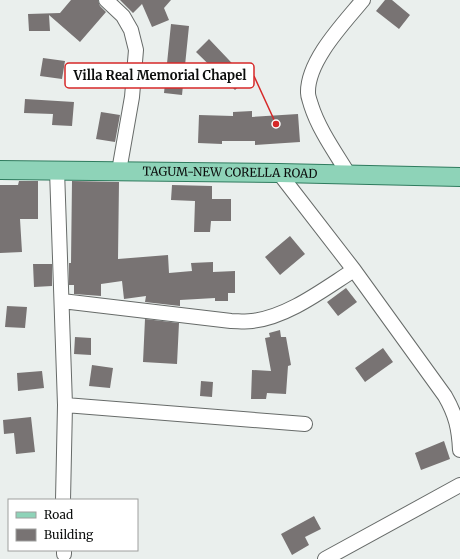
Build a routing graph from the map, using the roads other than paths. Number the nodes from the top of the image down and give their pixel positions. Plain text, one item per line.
1 (106, 0) edge
2 (363, 0) edge
3 (0, 170) edge
4 (58, 170) junction
5 (119, 172) junction
6 (279, 173) junction
7 (349, 175) junction
8 (460, 177) edge
9 (354, 270) junction
10 (62, 301) junction
11 (65, 405) junction
12 (305, 424) dead end
13 (460, 450) edge
14 (460, 485) edge
15 (63, 499) edge
16 (325, 559) edge

1 - 5 street
2 - 7 street
3 - 4 main road, TAGUM-NEW CORELLA ROAD
4 - 5 main road, TAGUM-NEW CORELLA ROAD
4 - 10 street
5 - 6 main road, TAGUM-NEW CORELLA ROAD
6 - 7 main road, TAGUM-NEW CORELLA ROAD
6 - 9 street
7 - 8 main road, TAGUM-NEW CORELLA ROAD
9 - 10 street
9 - 13 street
10 - 11 street
11 - 12 street
11 - 15 street
14 - 16 street

